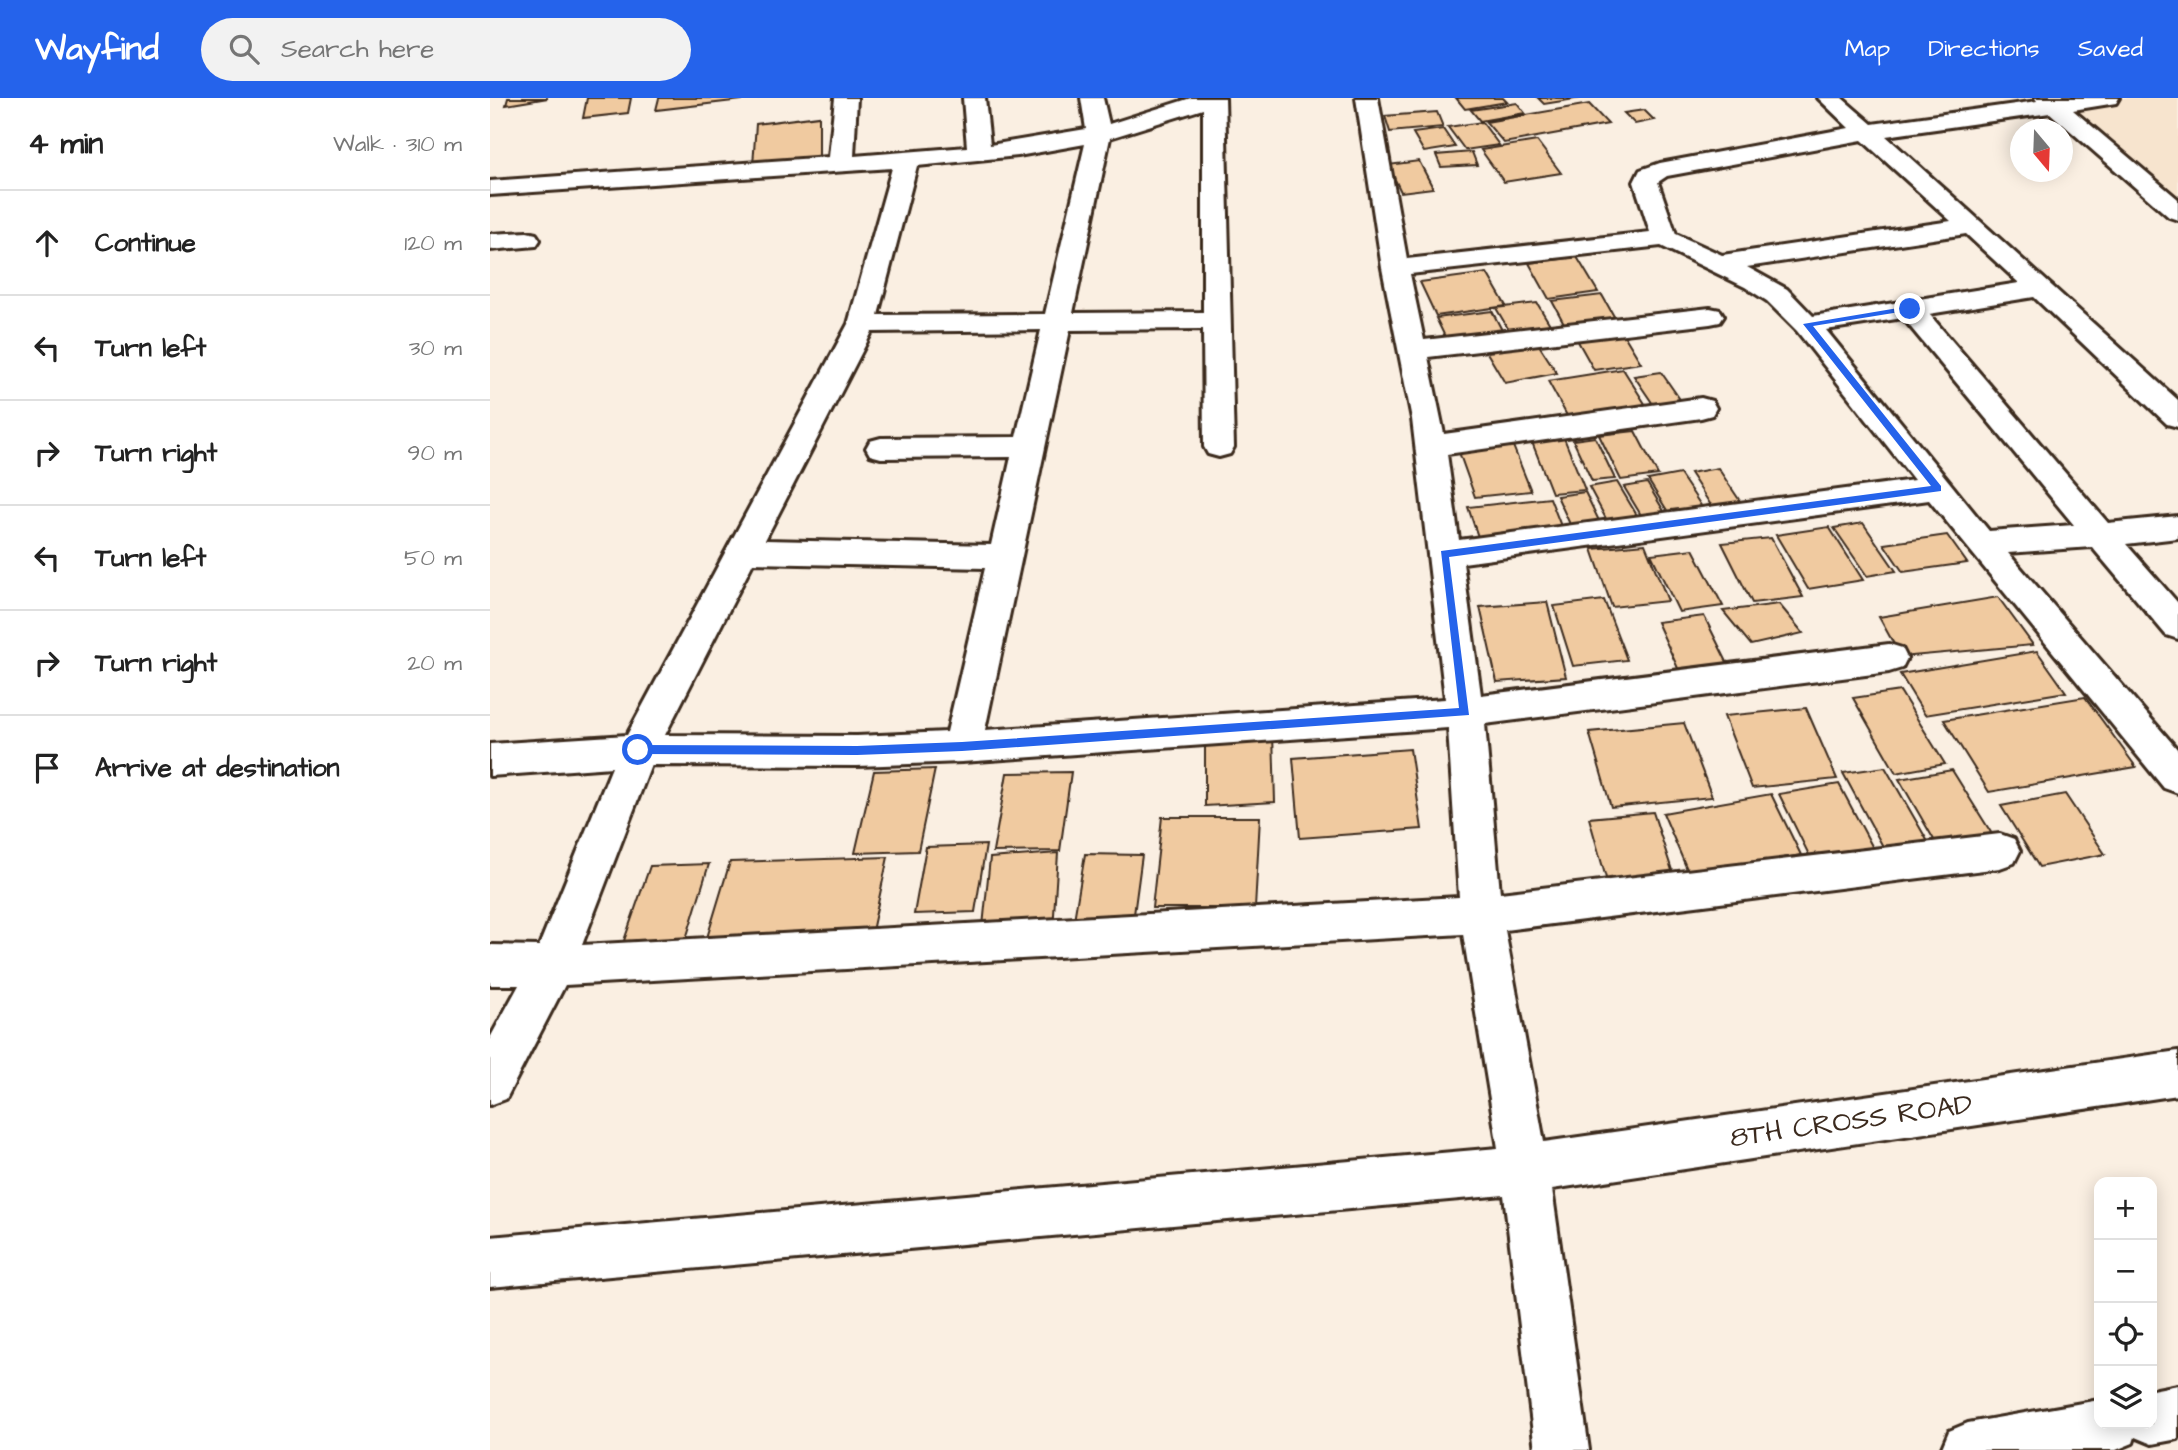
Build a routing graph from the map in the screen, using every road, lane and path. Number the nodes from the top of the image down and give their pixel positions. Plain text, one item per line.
1 (846, 98) edge
2 (974, 98) edge
3 (1092, 98) edge
4 (1213, 98) edge
5 (1367, 98) edge
6 (1829, 98) edge
7 (2108, 98) edge
8 (2049, 101) edge
9 (1867, 132) junction
10 (1099, 136) junction
11 (979, 152) junction
12 (906, 160) junction
13 (841, 164) junction
14 (490, 188) edge
15 (2175, 206) edge
16 (1970, 226) junction
17 (1665, 237) junction
18 (527, 240) dead end
19 (490, 242) edge
20 (1722, 263) junction
21 (1395, 268) junction
22 (2038, 288) junction
23 (1910, 309) junction
24 (1710, 316) dead end
25 (1216, 320) junction
26 (1058, 322) junction
27 (862, 324) junction
28 (1807, 324) junction
29 (1412, 350) junction
30 (1701, 408) dead end
31 (2178, 417) edge
32 (1430, 446) junction
33 (1029, 447) junction
34 (1219, 447) dead end
35 (881, 448) dead end
36 (1938, 488) junction
37 (2178, 527) edge
38 (2100, 535) junction
39 (1981, 543) junction
40 (741, 551) junction
41 (1444, 554) junction
42 (1005, 557) junction
43 (2178, 626) edge
44 (1889, 658) dead end
45 (1465, 712) junction
46 (962, 747) junction
47 (638, 750) junction
48 (490, 760) edge
49 (2178, 777) edge
50 (2000, 851) dead end
51 (1481, 914) junction
52 (490, 965) edge
53 (552, 966) junction
54 (2178, 1073) edge
55 (490, 1083) edge
56 (1525, 1170) junction
57 (490, 1262) edge
58 (2178, 1412) edge
59 (2157, 1416) edge
60 (2094, 1428) edge
61 (1562, 1450) edge
62 (1968, 1450) edge

1 - 13 street
2 - 11 street
3 - 10 street
4 - 10 street
4 - 25 street
5 - 21 street
6 - 9 street
7 - 8 street
8 - 9 street
8 - 15 street
9 - 16 street
9 - 17 street
10 - 11 street
10 - 26 street
11 - 12 street
12 - 13 street
12 - 27 street
13 - 14 street
16 - 20 street
16 - 22 street
17 - 20 street
17 - 21 street
18 - 19 street
20 - 28 street
21 - 29 street
22 - 23 street
22 - 31 street
23 - 28 street
23 - 38 street
24 - 29 street
25 - 26 street
25 - 34 street
26 - 27 street
26 - 33 street
27 - 40 street
28 - 36 street
29 - 32 street
30 - 32 street
32 - 41 street
33 - 35 street
33 - 42 street
36 - 39 street
36 - 41 street
37 - 38 street
38 - 39 street
38 - 43 street
39 - 49 street
40 - 42 street
40 - 47 street
41 - 45 street
42 - 46 street
44 - 45 street
45 - 46 street
45 - 51 street
46 - 47 street
47 - 48 street
47 - 53 street
50 - 51 street
51 - 53 street
51 - 56 street
52 - 53 street
53 - 55 street
54 - 56 street, 8TH CROSS ROAD
56 - 57 street, 8TH CROSS ROAD
56 - 61 street
58 - 59 street
60 - 62 street

